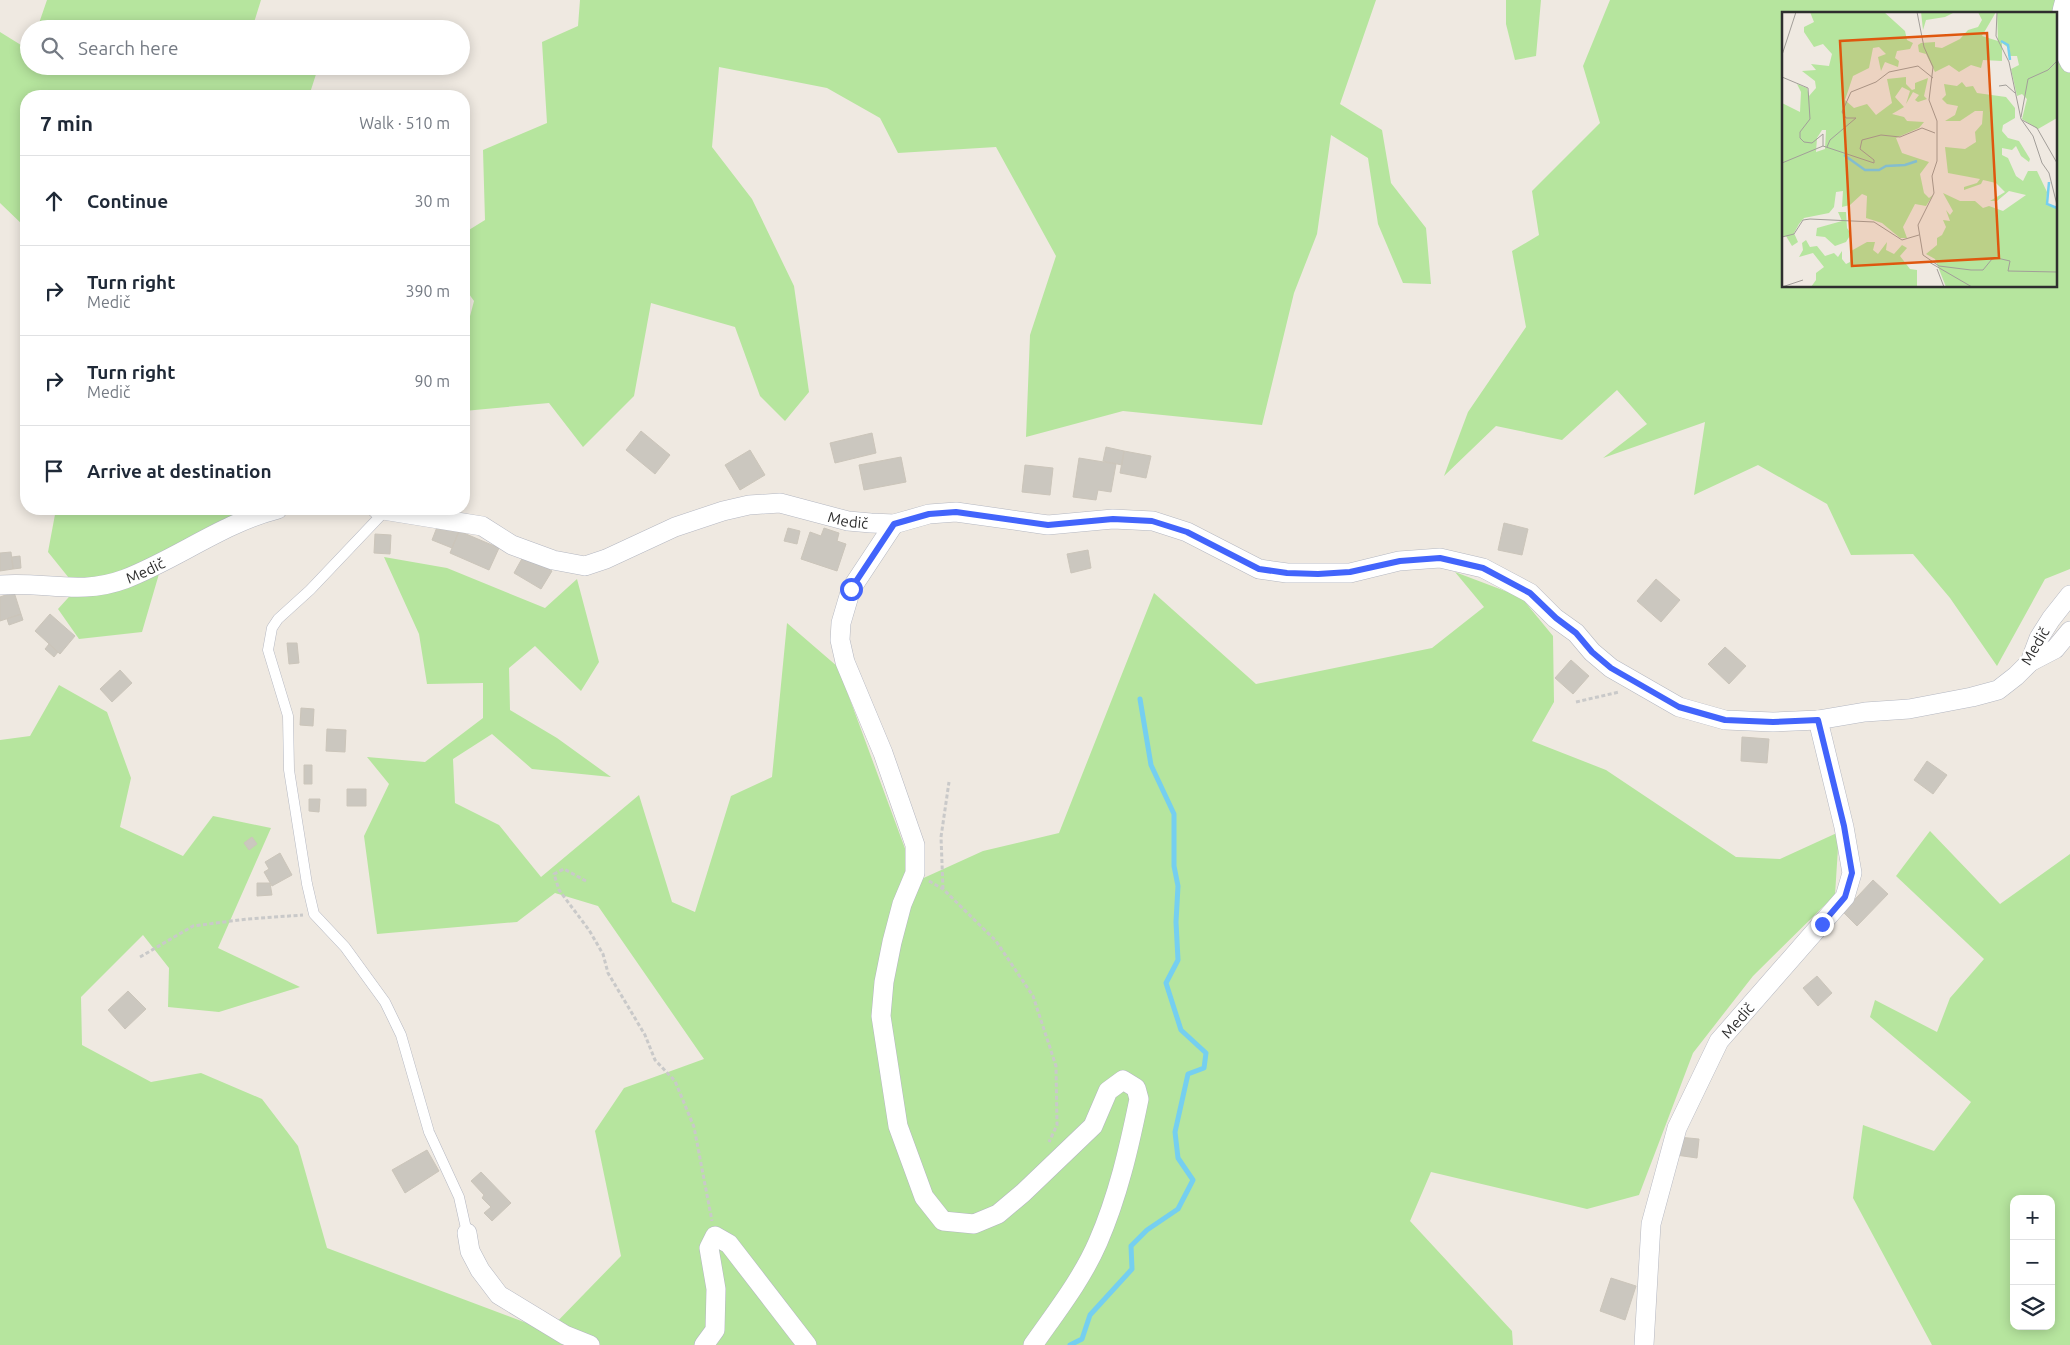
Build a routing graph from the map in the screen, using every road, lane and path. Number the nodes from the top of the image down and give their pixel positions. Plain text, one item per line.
1 (2064, 0) edge
2 (2070, 63) edge
3 (259, 515) edge
4 (377, 515) edge
5 (413, 515) edge
6 (894, 524) junction
7 (0, 585) edge
8 (2070, 595) edge
9 (2070, 631) edge
10 (2030, 662) junction
11 (1644, 686) junction
12 (1576, 702) dead end
13 (1818, 720) junction
14 (948, 782) dead end
15 (915, 873) junction
16 (586, 882) dead end
17 (943, 889) junction
18 (314, 914) junction
19 (140, 957) dead end
20 (1042, 1174) junction
21 (467, 1232) joint
22 (715, 1236) junction
23 (590, 1345) edge
24 (704, 1345) edge
25 (807, 1345) edge
26 (1033, 1345) edge
27 (1644, 1345) edge

1 - 2 street
3 - 7 street, Medič
4 - 18 lane
5 - 6 street, Medič
6 - 11 street, Medič
6 - 15 street
8 - 10 street, Medič
9 - 10 street
10 - 13 street, Medič
11 - 12 path
11 - 13 street, Medič
13 - 27 street, Medič
14 - 17 path
15 - 17 path
15 - 20 street
16 - 22 path
17 - 20 path
18 - 19 path
18 - 21 lane
20 - 26 street
21 - 23 street
22 - 24 street
22 - 25 street

